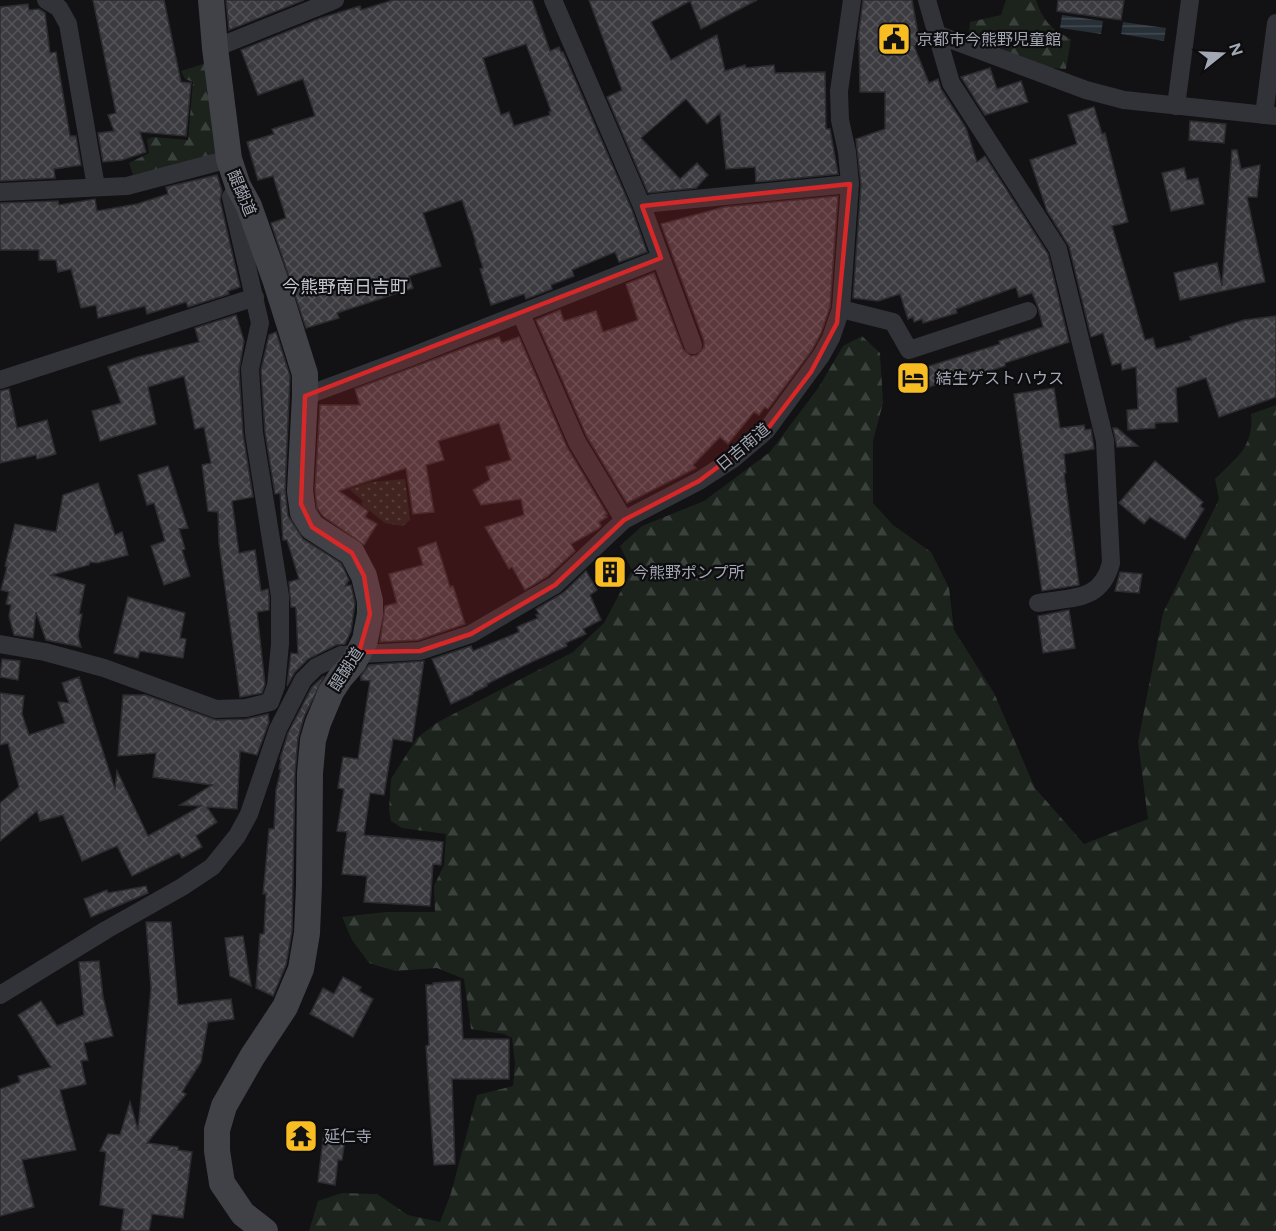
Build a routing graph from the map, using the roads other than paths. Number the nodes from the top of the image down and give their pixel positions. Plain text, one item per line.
1 (46, 0) edge
2 (211, 0) edge
3 (335, 0) edge
4 (553, 0) edge
5 (852, 0) edge
6 (927, 0) edge
7 (1190, 0) edge
8 (1276, 23) edge
9 (936, 34) junction
10 (215, 48) junction
11 (1176, 106) junction
12 (1270, 115) edge
13 (229, 159) junction
14 (850, 183) junction
15 (238, 186) junction
16 (96, 187) junction
17 (0, 192) edge
18 (642, 206) junction
19 (662, 258) junction
20 (255, 297) junction
21 (841, 309) junction
22 (1028, 311) dead end
23 (521, 314) junction
24 (693, 345) dead end
25 (0, 380) edge
26 (305, 396) junction
27 (624, 520) junction
28 (1038, 603) dead end
29 (0, 644) edge
30 (359, 652) junction
31 (0, 995) edge
32 (265, 1231) edge

1 - 16 street
2 - 10 main road, 醍醐道
3 - 10 street
4 - 18 street
5 - 14 street, 日吉南道
6 - 9 street
7 - 11 street
8 - 12 street
9 - 11 street
9 - 28 street
10 - 13 main road, 醍醐道
11 - 12 street
13 - 15 main road, 醍醐道
13 - 16 street
14 - 18 street
14 - 21 street, 日吉南道
15 - 20 street
15 - 26 main road, 醍醐道
16 - 17 street
18 - 19 street
19 - 23 street
19 - 24 street
20 - 25 street
20 - 29 street
21 - 22 street
21 - 27 street, 日吉南道
23 - 26 street
23 - 27 street
26 - 30 main road, 醍醐道
27 - 30 street, 日吉南道
30 - 31 street, 日吉南道
30 - 32 main road, 醍醐道

